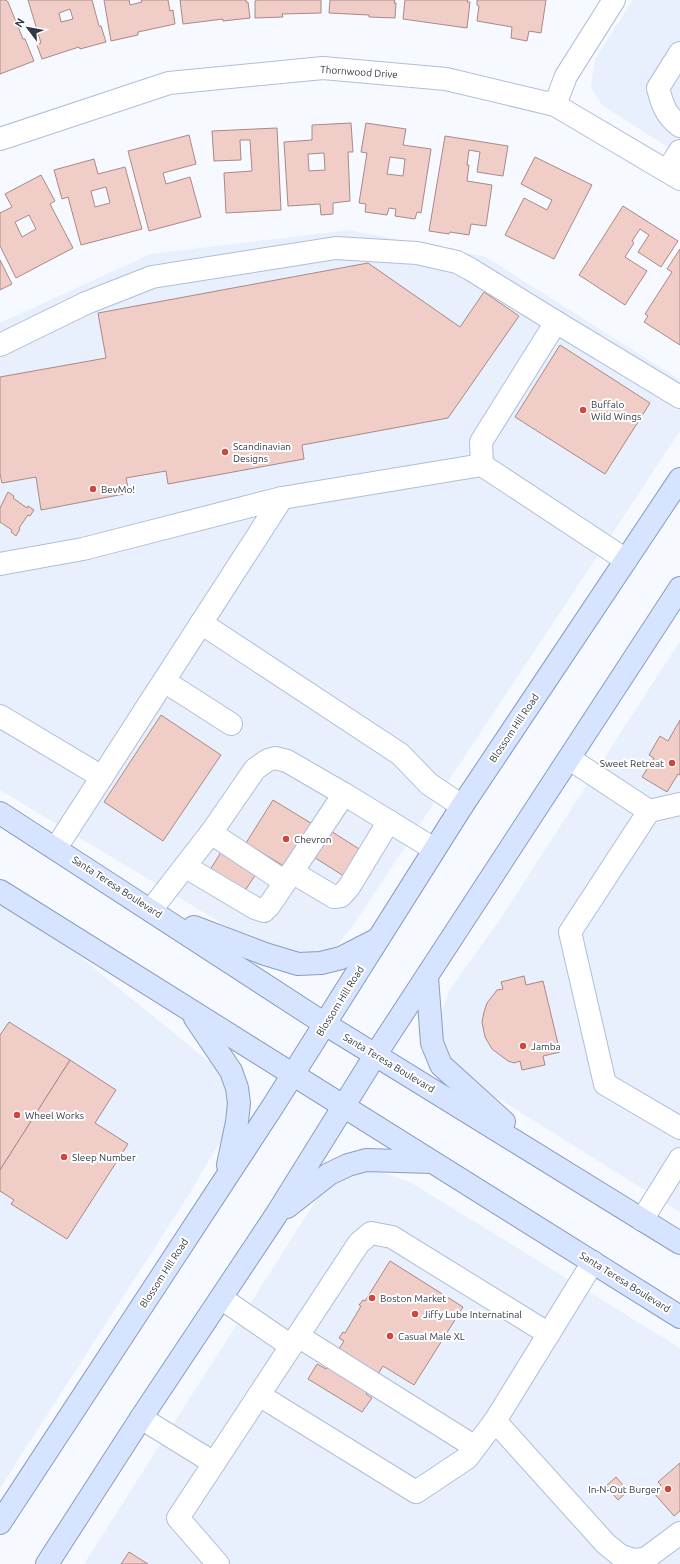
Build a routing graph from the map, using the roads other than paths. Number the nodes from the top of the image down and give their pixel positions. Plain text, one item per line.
1 (614, 0) edge
2 (680, 54) edge
3 (554, 105) junction
4 (680, 126) edge
5 (0, 138) edge
6 (680, 151) edge
7 (674, 175) edge
8 (556, 322) junction
9 (0, 345) edge
10 (680, 397) edge
11 (482, 465) junction
12 (680, 479) edge
13 (282, 498) junction
14 (626, 560) junction
15 (0, 564) edge
16 (680, 588) edge
17 (201, 623) junction
18 (164, 681) junction
19 (0, 716) edge
20 (231, 724) dead end
21 (570, 759) junction
22 (102, 777) junction
23 (344, 794) junction
24 (680, 804) edge
25 (462, 806) junction
26 (649, 811) junction
27 (0, 813) edge
28 (389, 821) junction
29 (211, 833) junction
30 (56, 848) junction
31 (434, 849) junction
32 (186, 867) junction
33 (288, 877) junction
34 (0, 891) edge
35 (153, 911) junction
36 (379, 938) junction
37 (427, 977) junction
38 (189, 1011) junction
39 (325, 1024) junction
40 (376, 1054) junction
41 (292, 1075) junction
42 (344, 1107) junction
43 (680, 1128) edge
44 (680, 1158) edge
45 (548, 1161) junction
46 (432, 1162) junction
47 (225, 1179) junction
48 (276, 1215) junction
49 (642, 1220) junction
50 (680, 1243) edge
51 (593, 1262) junction
52 (221, 1298) junction
53 (680, 1317) edge
54 (549, 1334) junction
55 (294, 1341) junction
56 (259, 1395) junction
57 (141, 1418) junction
58 (495, 1421) junction
59 (475, 1447) junction
60 (214, 1463) junction
61 (0, 1523) edge
62 (680, 1533) edge
63 (47, 1564) edge
64 (218, 1564) edge

1 - 3 street
2 - 4 street
3 - 5 street, Thornwood Drive
3 - 7 street, Thornwood Drive
6 - 7 street
8 - 9 street
8 - 10 street
8 - 11 street
11 - 13 street
11 - 14 street
12 - 14 main road, Blossom Hill Road
13 - 15 street
13 - 17 street
14 - 25 main road, Blossom Hill Road
16 - 21 main road
17 - 18 street
17 - 25 street
18 - 20 street
18 - 22 street
19 - 22 street
21 - 26 street
21 - 37 main road
22 - 30 street
23 - 28 street
23 - 29 street
23 - 33 street
24 - 26 street
25 - 31 main road, Blossom Hill Road
26 - 43 street
27 - 30 main road, Santa Teresa Boulevard
28 - 31 street
28 - 33 street
29 - 32 street
29 - 33 street
30 - 35 main road, Santa Teresa Boulevard
31 - 36 main road, Blossom Hill Road
32 - 33 street
32 - 35 street
34 - 38 main road, Santa Teresa Boulevard
35 - 36 main road
35 - 39 main road, Santa Teresa Boulevard
36 - 39 main road, Blossom Hill Road
37 - 40 main road
37 - 45 main road
38 - 41 main road, Santa Teresa Boulevard
38 - 47 main road
39 - 40 main road, Santa Teresa Boulevard
39 - 41 main road, Blossom Hill Road
40 - 42 main road
40 - 45 main road, Santa Teresa Boulevard
41 - 42 main road, Santa Teresa Boulevard
41 - 47 main road, Blossom Hill Road
42 - 46 main road, Santa Teresa Boulevard
42 - 48 main road
44 - 49 street
45 - 49 main road, Santa Teresa Boulevard
46 - 48 main road
46 - 51 main road, Santa Teresa Boulevard
47 - 61 main road, Blossom Hill Road
48 - 52 main road
49 - 50 main road, Santa Teresa Boulevard
51 - 53 main road, Santa Teresa Boulevard
51 - 54 street
52 - 55 street
52 - 57 main road
54 - 55 street
54 - 58 street
55 - 56 street
55 - 59 street
56 - 59 street
56 - 60 street
57 - 60 street
57 - 63 main road
58 - 59 street
58 - 62 street
60 - 64 street

